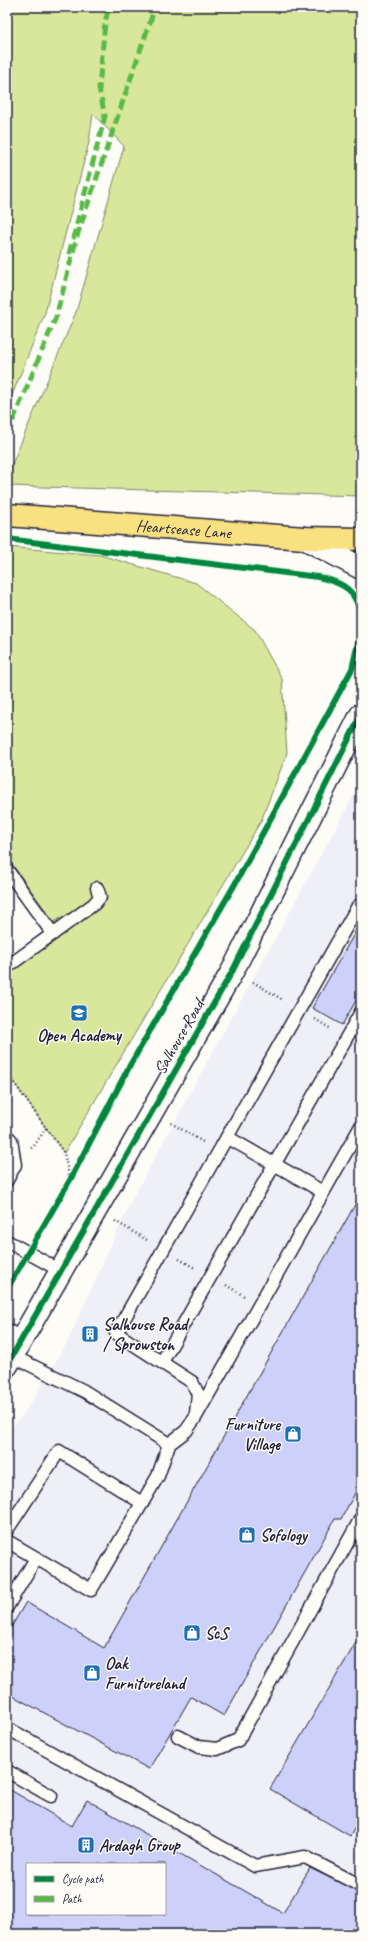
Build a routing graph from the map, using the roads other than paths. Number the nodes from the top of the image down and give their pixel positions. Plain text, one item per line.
1 (7, 515) edge
2 (304, 538) junction
3 (361, 539) edge
4 (361, 568) edge
5 (361, 715) edge
6 (7, 870) edge
7 (97, 888) dead end
8 (361, 907) edge
9 (53, 934) junction
10 (7, 967) edge
11 (361, 1012) edge
12 (361, 1126) edge
13 (7, 1136) edge
14 (227, 1137) junction
15 (274, 1164) junction
16 (7, 1180) edge
17 (323, 1192) junction
18 (7, 1241) edge
19 (61, 1271) junction
20 (12, 1347) edge
21 (162, 1362) junction
22 (195, 1418) junction
23 (169, 1444) junction
24 (142, 1503) junction
25 (361, 1518) edge
26 (7, 1530) edge
27 (7, 1541) edge
28 (36, 1558) junction
29 (7, 1607) edge
30 (7, 1728) edge
31 (178, 1736) dead end
32 (7, 1771) edge
33 (51, 1796) dead end
34 (361, 1886) edge

1 - 2 highway, Heartsease Lane
2 - 3 highway, Heartsease Lane
2 - 4 street
5 - 19 street, Salhouse Road
6 - 9 lane
7 - 9 lane
8 - 14 lane
9 - 10 lane
11 - 15 lane
12 - 17 lane
13 - 16 lane
14 - 15 lane
14 - 21 lane
15 - 17 lane
15 - 21 lane
17 - 22 lane
18 - 19 lane
19 - 20 street, Salhouse Road
20 - 23 lane
21 - 22 lane
22 - 23 lane
23 - 24 lane
24 - 26 lane
24 - 28 lane
25 - 31 lane
27 - 28 lane
28 - 29 lane
30 - 34 lane
32 - 33 lane

